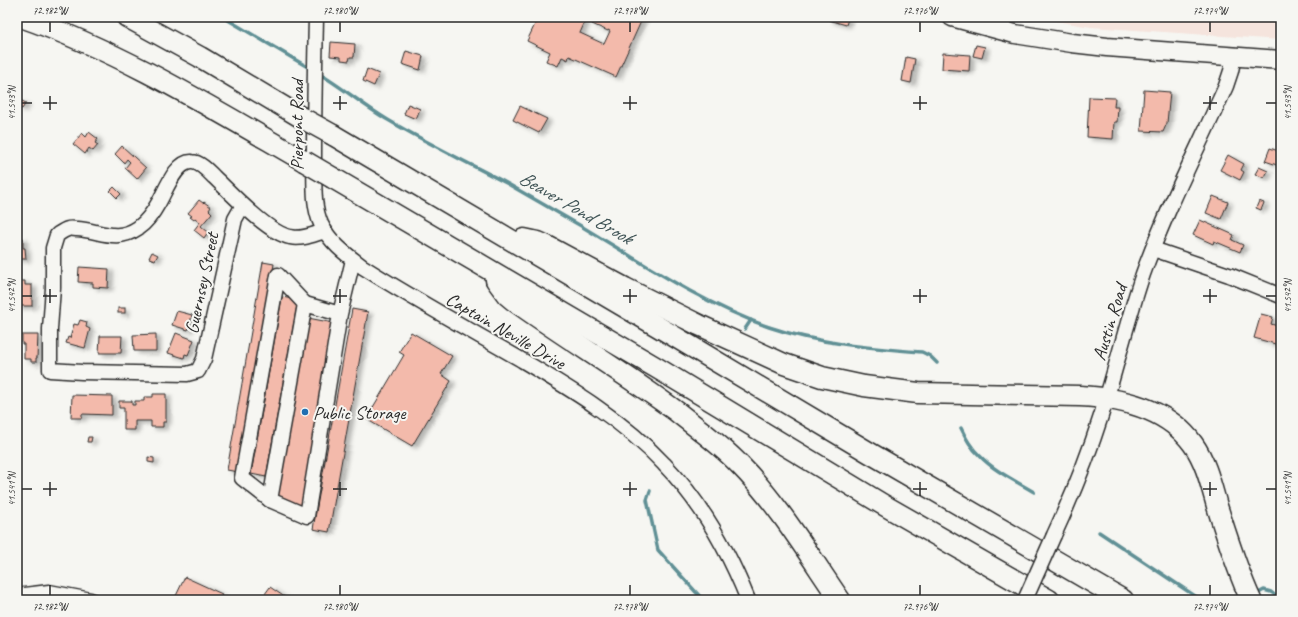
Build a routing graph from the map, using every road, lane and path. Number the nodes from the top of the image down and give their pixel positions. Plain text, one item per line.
1 (21, 17) edge
2 (127, 17) edge
3 (316, 17) edge
4 (952, 17) edge
5 (1234, 56) junction
6 (1281, 60) edge
7 (243, 205) junction
8 (325, 231) junction
9 (506, 238) junction
10 (1153, 249) junction
11 (353, 260) junction
12 (489, 270) junction
13 (1281, 296) edge
14 (305, 304) junction
15 (340, 314) junction
16 (1106, 398) junction
17 (270, 500) junction
18 (17, 596) edge
19 (90, 600) edge
20 (748, 600) edge
21 (840, 600) edge
22 (1025, 600) edge
23 (1049, 600) edge
24 (1123, 600) edge
25 (1251, 600) edge

1 - 12 highway, bridge
2 - 9 highway, bridge
3 - 8 street, Pierpont Road
4 - 5 main road
5 - 6 main road
5 - 10 street, Austin Road
7 - 7 street, Guernsey Street
7 - 8 street
8 - 11 street, Captain Neville Drive
9 - 16 highway
9 - 24 highway
10 - 13 street
10 - 16 street, Austin Road
11 - 15 street
11 - 20 street, Captain Neville Drive
12 - 21 highway
12 - 23 highway
14 - 15 street
14 - 17 street
14 - 17 street
15 - 17 street
16 - 22 street, Austin Road, bridge
16 - 25 highway
18 - 19 street

